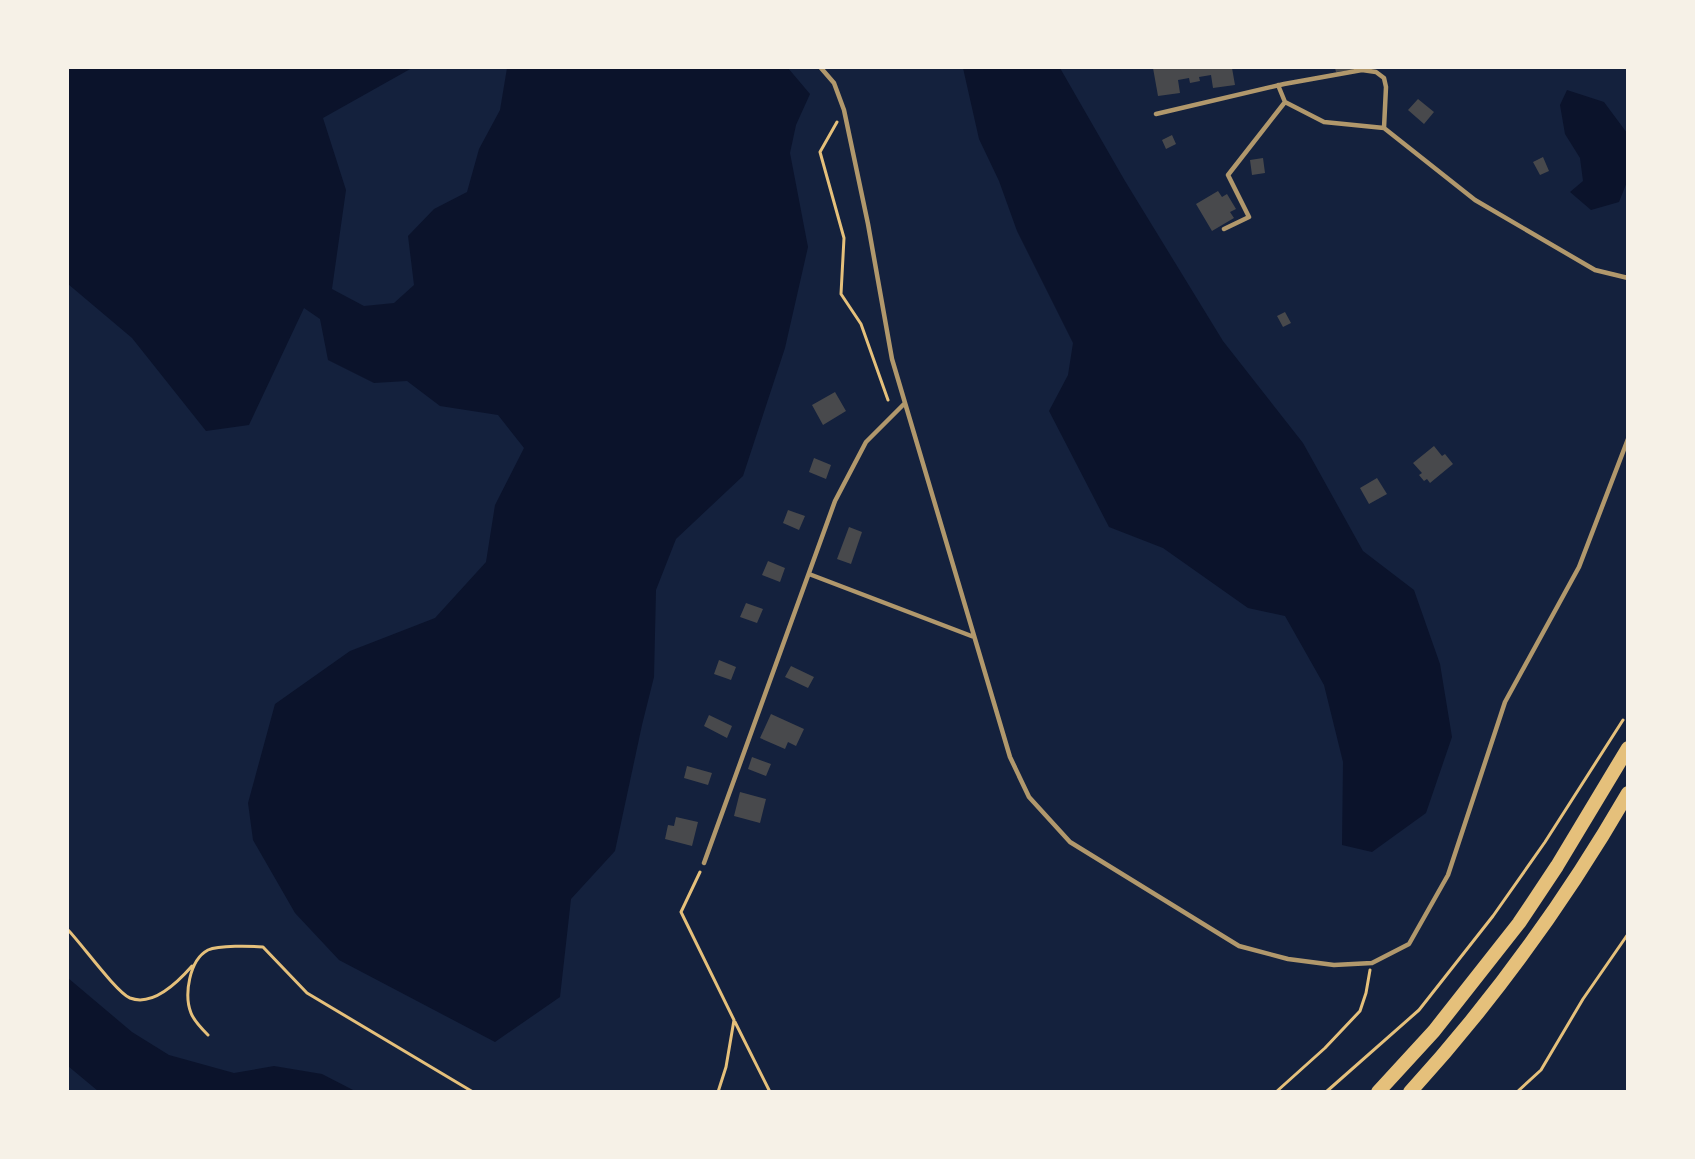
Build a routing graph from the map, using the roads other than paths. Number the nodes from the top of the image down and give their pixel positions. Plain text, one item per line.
1 (821, 68) edge
2 (1278, 85) junction
3 (1285, 102) junction
4 (1156, 114) dead end
5 (1384, 128) junction
6 (1224, 229) dead end
7 (1628, 278) edge
8 (905, 403) junction
9 (1628, 439) edge
10 (809, 574) junction
11 (974, 637) junction
12 (1628, 748) edge
13 (1628, 793) edge
14 (704, 863) road end
15 (1378, 1092) edge
16 (1410, 1092) edge

1 - 8 lane
2 - 3 lane
2 - 4 lane
2 - 5 lane
3 - 5 lane
3 - 6 lane
5 - 7 lane
8 - 10 lane
8 - 11 lane
9 - 11 lane
10 - 11 lane
10 - 14 lane
12 - 15 highway
13 - 16 highway

